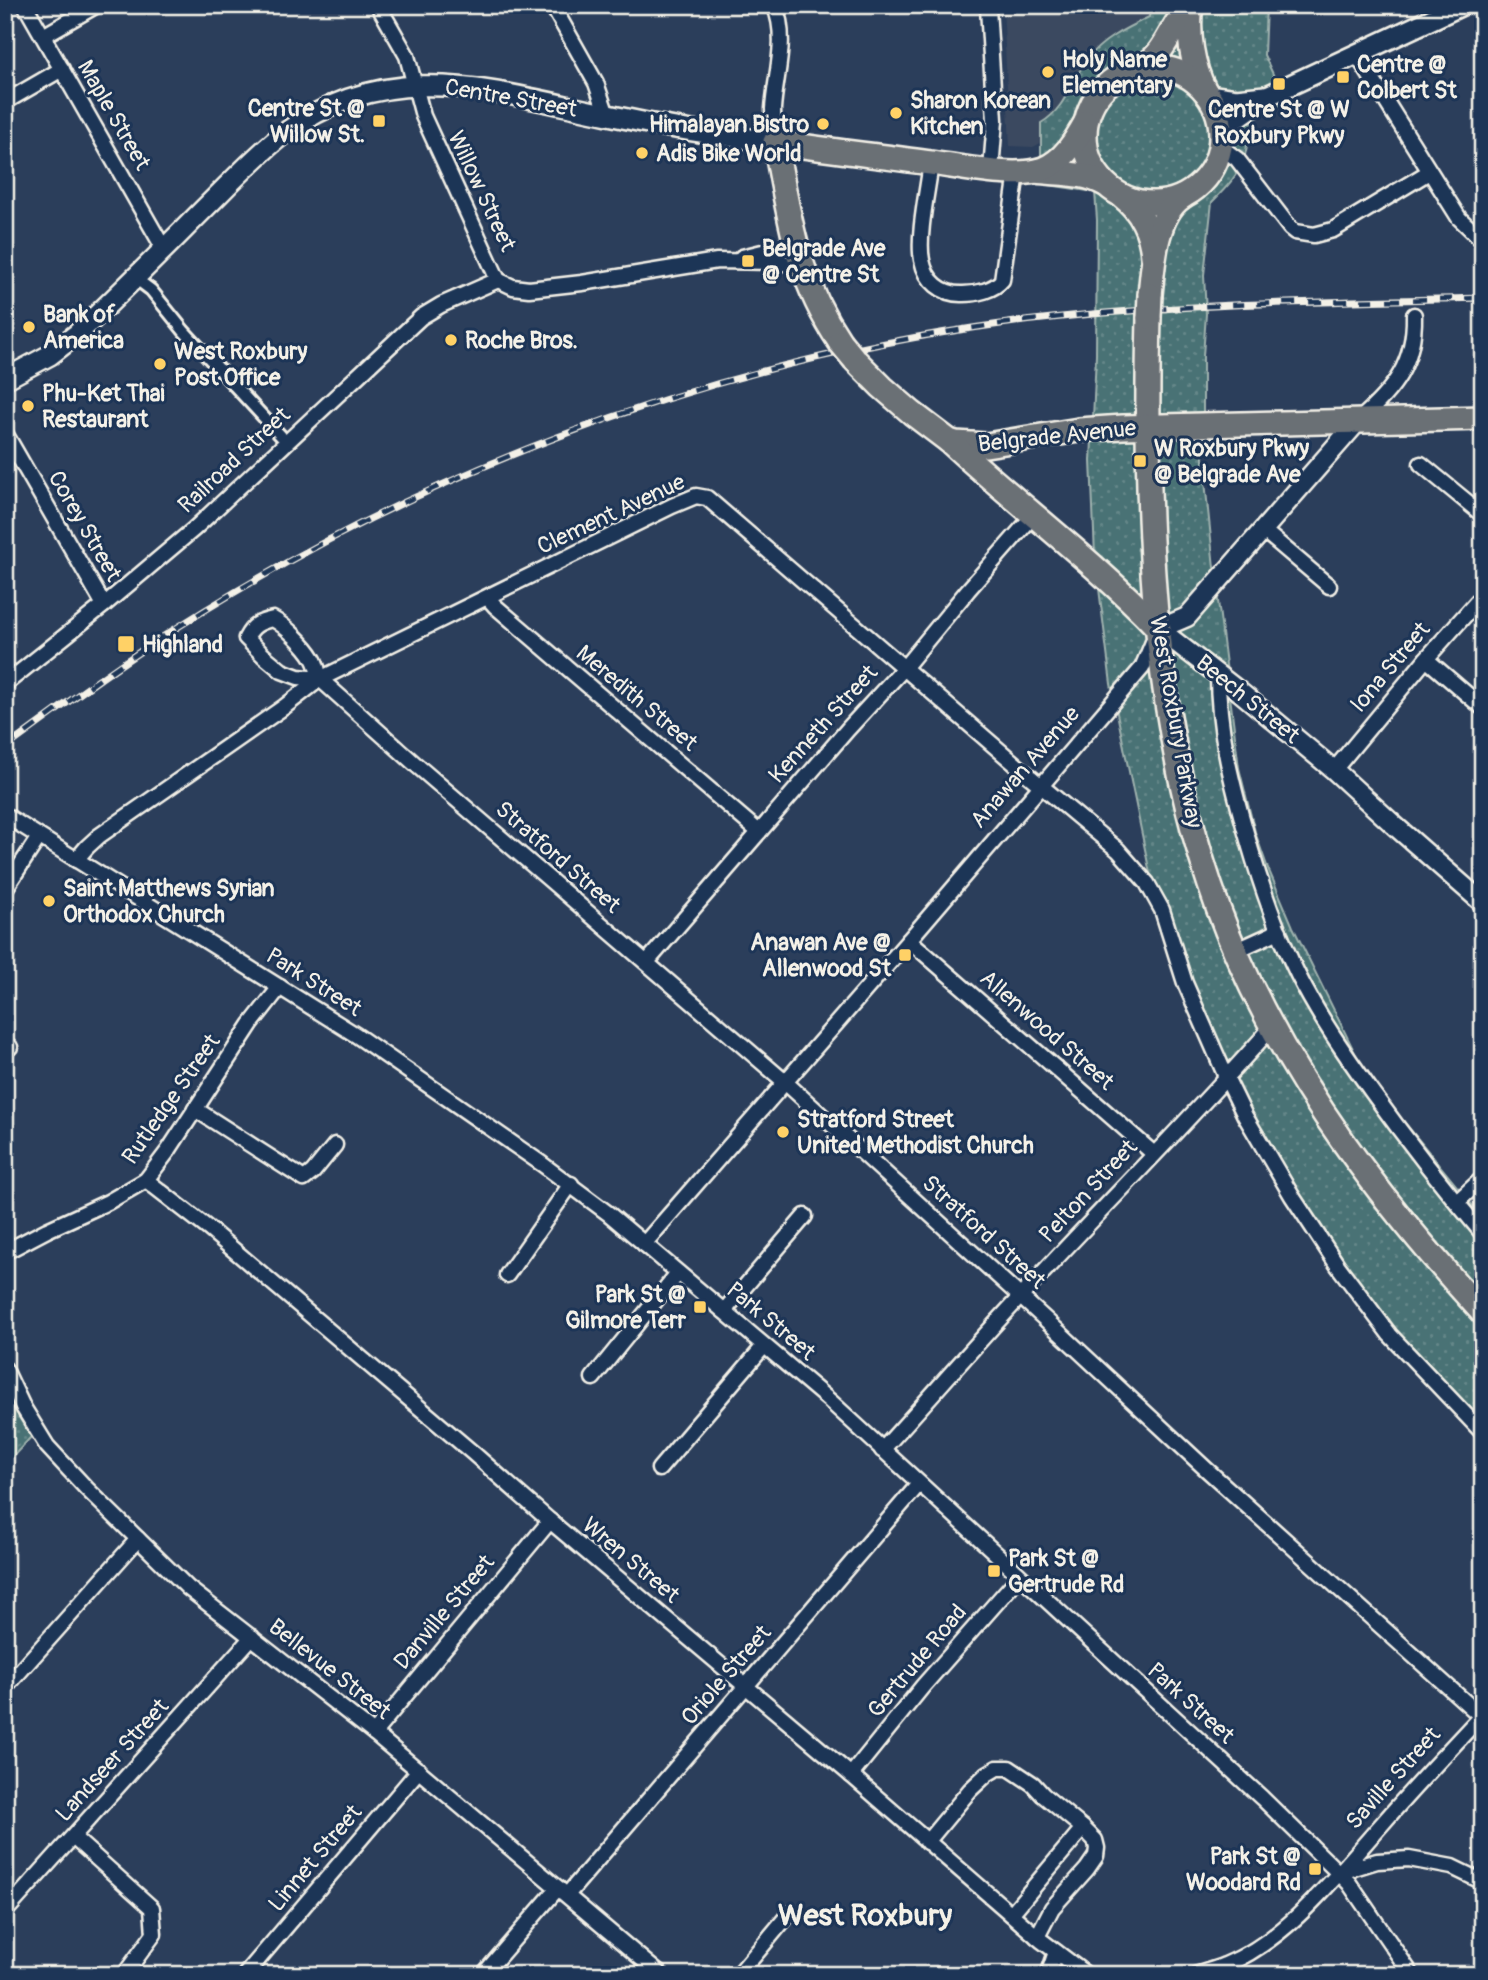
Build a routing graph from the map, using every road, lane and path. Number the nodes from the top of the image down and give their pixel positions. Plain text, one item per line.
1 (24, 5) edge
2 (97, 5) edge
3 (378, 5) edge
4 (552, 5) edge
5 (774, 5) edge
6 (1191, 5) edge
7 (987, 6) edge
8 (1455, 7) edge
9 (43, 36) junction
10 (1357, 55) junction
11 (62, 69) junction
12 (1135, 70) junction
13 (414, 86) junction
14 (1206, 93) junction
15 (1269, 95) junction
16 (5, 102) edge
17 (607, 116) junction
18 (1086, 122) junction
19 (775, 142) junction
20 (1221, 142) junction
21 (931, 163) junction
22 (991, 170) junction
23 (1025, 172) junction
24 (1429, 172) junction
25 (1113, 190) junction
26 (1182, 197) junction
27 (1483, 241) edge
28 (164, 249) junction
29 (798, 255) junction
30 (1153, 256) junction
31 (731, 260) junction
32 (135, 278) junction
33 (498, 280) junction
34 (1414, 315) dead end
35 (5, 379) edge
36 (1483, 418) edge
37 (1358, 421) junction
38 (1148, 426) junction
39 (5, 433) edge
40 (281, 436) dead end
41 (948, 441) junction
42 (1421, 464) dead end
43 (1483, 515) edge
44 (1033, 516) junction
45 (1263, 530) junction
46 (1329, 586) dead end
47 (1483, 595) edge
48 (488, 598) junction
49 (104, 605) junction
50 (1158, 629) junction
51 (1426, 659) junction
52 (904, 668) junction
53 (1218, 675) junction
54 (7, 679) edge
55 (320, 679) junction
56 (1483, 708) edge
57 (1334, 770) junction
58 (1041, 786) junction
59 (5, 816) edge
60 (759, 832) junction
61 (40, 837) junction
62 (76, 860) junction
63 (5, 889) edge
64 (1483, 903) edge
65 (1279, 931) junction
66 (909, 940) junction
67 (1235, 951) junction
68 (647, 962) junction
69 (279, 986) junction
70 (1272, 1027) junction
71 (1227, 1079) junction
72 (785, 1082) junction
73 (195, 1109) junction
74 (335, 1145) dead end
75 (1154, 1154) junction
76 (1483, 1178) edge
77 (146, 1180) junction
78 (571, 1184) junction
79 (1457, 1202) junction
80 (805, 1216) dead end
81 (1483, 1234) edge
82 (644, 1244) junction
83 (5, 1252) edge
84 (678, 1273) junction
85 (507, 1275) dead end
86 (1020, 1297) junction
87 (724, 1311) junction
88 (1483, 1313) edge
89 (764, 1346) junction
90 (5, 1369) edge
91 (593, 1378) dead end
92 (1483, 1433) edge
93 (882, 1450) junction
94 (659, 1469) dead end
95 (919, 1484) junction
96 (550, 1521) junction
97 (138, 1539) junction
98 (1019, 1577) junction
99 (252, 1637) junction
100 (746, 1687) junction
101 (5, 1688) edge
102 (1482, 1717) edge
103 (374, 1733) junction
104 (419, 1770) junction
105 (851, 1775) junction
106 (1083, 1828) junction
107 (73, 1837) junction
108 (927, 1842) junction
109 (1339, 1872) junction
110 (1483, 1882) edge
111 (563, 1891) junction
112 (5, 1912) edge
113 (789, 1914) dead end
114 (1011, 1914) junction
115 (1037, 1937) junction
116 (1056, 1952) junction
117 (124, 1975) edge
118 (245, 1975) edge
119 (482, 1975) edge
120 (661, 1975) edge
121 (738, 1975) edge
122 (1048, 1975) edge
123 (1087, 1975) edge
124 (1195, 1975) edge
125 (1412, 1975) edge

1 - 9 street, Maple Street
2 - 9 street
3 - 13 street, Willow Street
4 - 17 street
5 - 19 street
6 - 12 main road
6 - 14 main road
7 - 22 street
8 - 10 main road
9 - 11 street, Maple Street
10 - 15 main road
10 - 24 street
11 - 16 street
11 - 28 street, Maple Street
12 - 14 main road
12 - 18 main road
13 - 17 main road, Centre Street
13 - 28 main road, Centre Street
13 - 33 street, Willow Street
14 - 15 main road
14 - 20 main road
15 - 20 main road
17 - 19 main road, Centre Street
18 - 23 main road
18 - 25 main road
19 - 21 main road, Centre Street
19 - 29 main road, Belgrade Avenue
20 - 24 street
20 - 26 main road
21 - 22 main road, Centre Street
21 - 23 street
22 - 23 main road, Centre Street
23 - 25 main road, Centre Street
24 - 27 street
25 - 26 main road
25 - 30 main road, West Roxbury Parkway
26 - 30 main road, West Roxbury Parkway
28 - 32 main road, Centre Street
29 - 31 street
29 - 31 street
29 - 41 main road, Belgrade Avenue, bridge
30 - 38 main road, West Roxbury Parkway
31 - 33 street
32 - 35 main road, Centre Street
32 - 40 street
33 - 49 street, Railroad Street
34 - 37 street
36 - 37 main road, Belgrade Avenue
37 - 38 main road, Belgrade Avenue
37 - 45 street
38 - 41 main road, Belgrade Avenue
38 - 50 main road, West Roxbury Parkway
39 - 49 street, Corey Street
41 - 44 main road, Beech Street
42 - 43 street
44 - 50 main road, Beech Street
44 - 52 street, Kenneth Street
45 - 46 street
45 - 50 street
47 - 51 street, Iona Street
48 - 52 street, Clement Avenue
48 - 55 street, Clement Avenue
48 - 60 street, Meredith Street
49 - 54 street, Corey Street
50 - 53 street, Beech Street
50 - 58 street, Anawan Avenue
50 - 67 main road, West Roxbury Parkway
51 - 56 street
51 - 57 street, Iona Street
52 - 58 street, Clement Avenue
52 - 60 street, Kenneth Street
53 - 57 street, Beech Street
53 - 65 street, West Roxbury Parkway
55 - 55 street, Stratford Street
55 - 62 street, Clement Avenue
55 - 68 street, Stratford Street
57 - 64 street, Beech Street
58 - 66 street, Anawan Avenue
58 - 71 street, Clement Avenue
59 - 61 street, Park Street
60 - 68 street, Kenneth Street
61 - 62 street, Park Street
61 - 63 street
62 - 69 street, Park Street
65 - 67 street
65 - 79 street, West Roxbury Parkway
66 - 72 street, Anawan Avenue
66 - 75 street, Allenwood Street
67 - 70 main road, West Roxbury Parkway
68 - 72 street, Stratford Street
69 - 73 street, Rutledge Street
69 - 78 street, Park Street
70 - 71 street, Pelton Street
70 - 88 main road, West Roxbury Parkway
71 - 75 street, Pelton Street
71 - 92 street
72 - 82 street, Anawan Avenue
72 - 86 street, Stratford Street
73 - 74 street
73 - 77 street, Rutledge Street
75 - 86 street, Pelton Street
76 - 79 street
77 - 83 street, Rutledge Street
77 - 96 street, Wren Street
78 - 82 street, Park Street
78 - 85 street
79 - 81 street, West Roxbury Parkway
80 - 87 street
82 - 84 street, Park Street
84 - 87 street, Park Street
84 - 91 street
86 - 93 street, Pelton Street
86 - 102 street, Stratford Street
87 - 89 street, Park Street
89 - 93 street, Park Street
89 - 94 street
90 - 97 street, Bellevue Street
93 - 95 street, Park Street
95 - 98 street, Park Street
95 - 100 street, Oriole Street
96 - 100 street, Wren Street
96 - 103 street, Danville Street
97 - 99 street, Bellevue Street
97 - 101 street
98 - 105 street, Gertrude Road
98 - 109 street, Park Street
99 - 103 street, Bellevue Street
99 - 107 street, Landseer Street
100 - 105 street, Wren Street
100 - 111 street, Oriole Street
102 - 109 street, Saville Street
103 - 104 street, Bellevue Street
104 - 111 street, Bellevue Street
104 - 118 street, Linnet Street
105 - 108 street, Wren Street
106 - 108 street
106 - 114 street
106 - 115 street
107 - 112 street, Landseer Street
107 - 117 street
108 - 114 street, Wren Street
109 - 110 street
109 - 124 street, Saville Street
109 - 125 street, Park Street
111 - 119 street, Oriole Street
111 - 120 street, Bellevue Street
113 - 121 street
114 - 115 street, Wren Street
115 - 116 street, Wren Street
116 - 122 street
116 - 123 street, Wren Street

